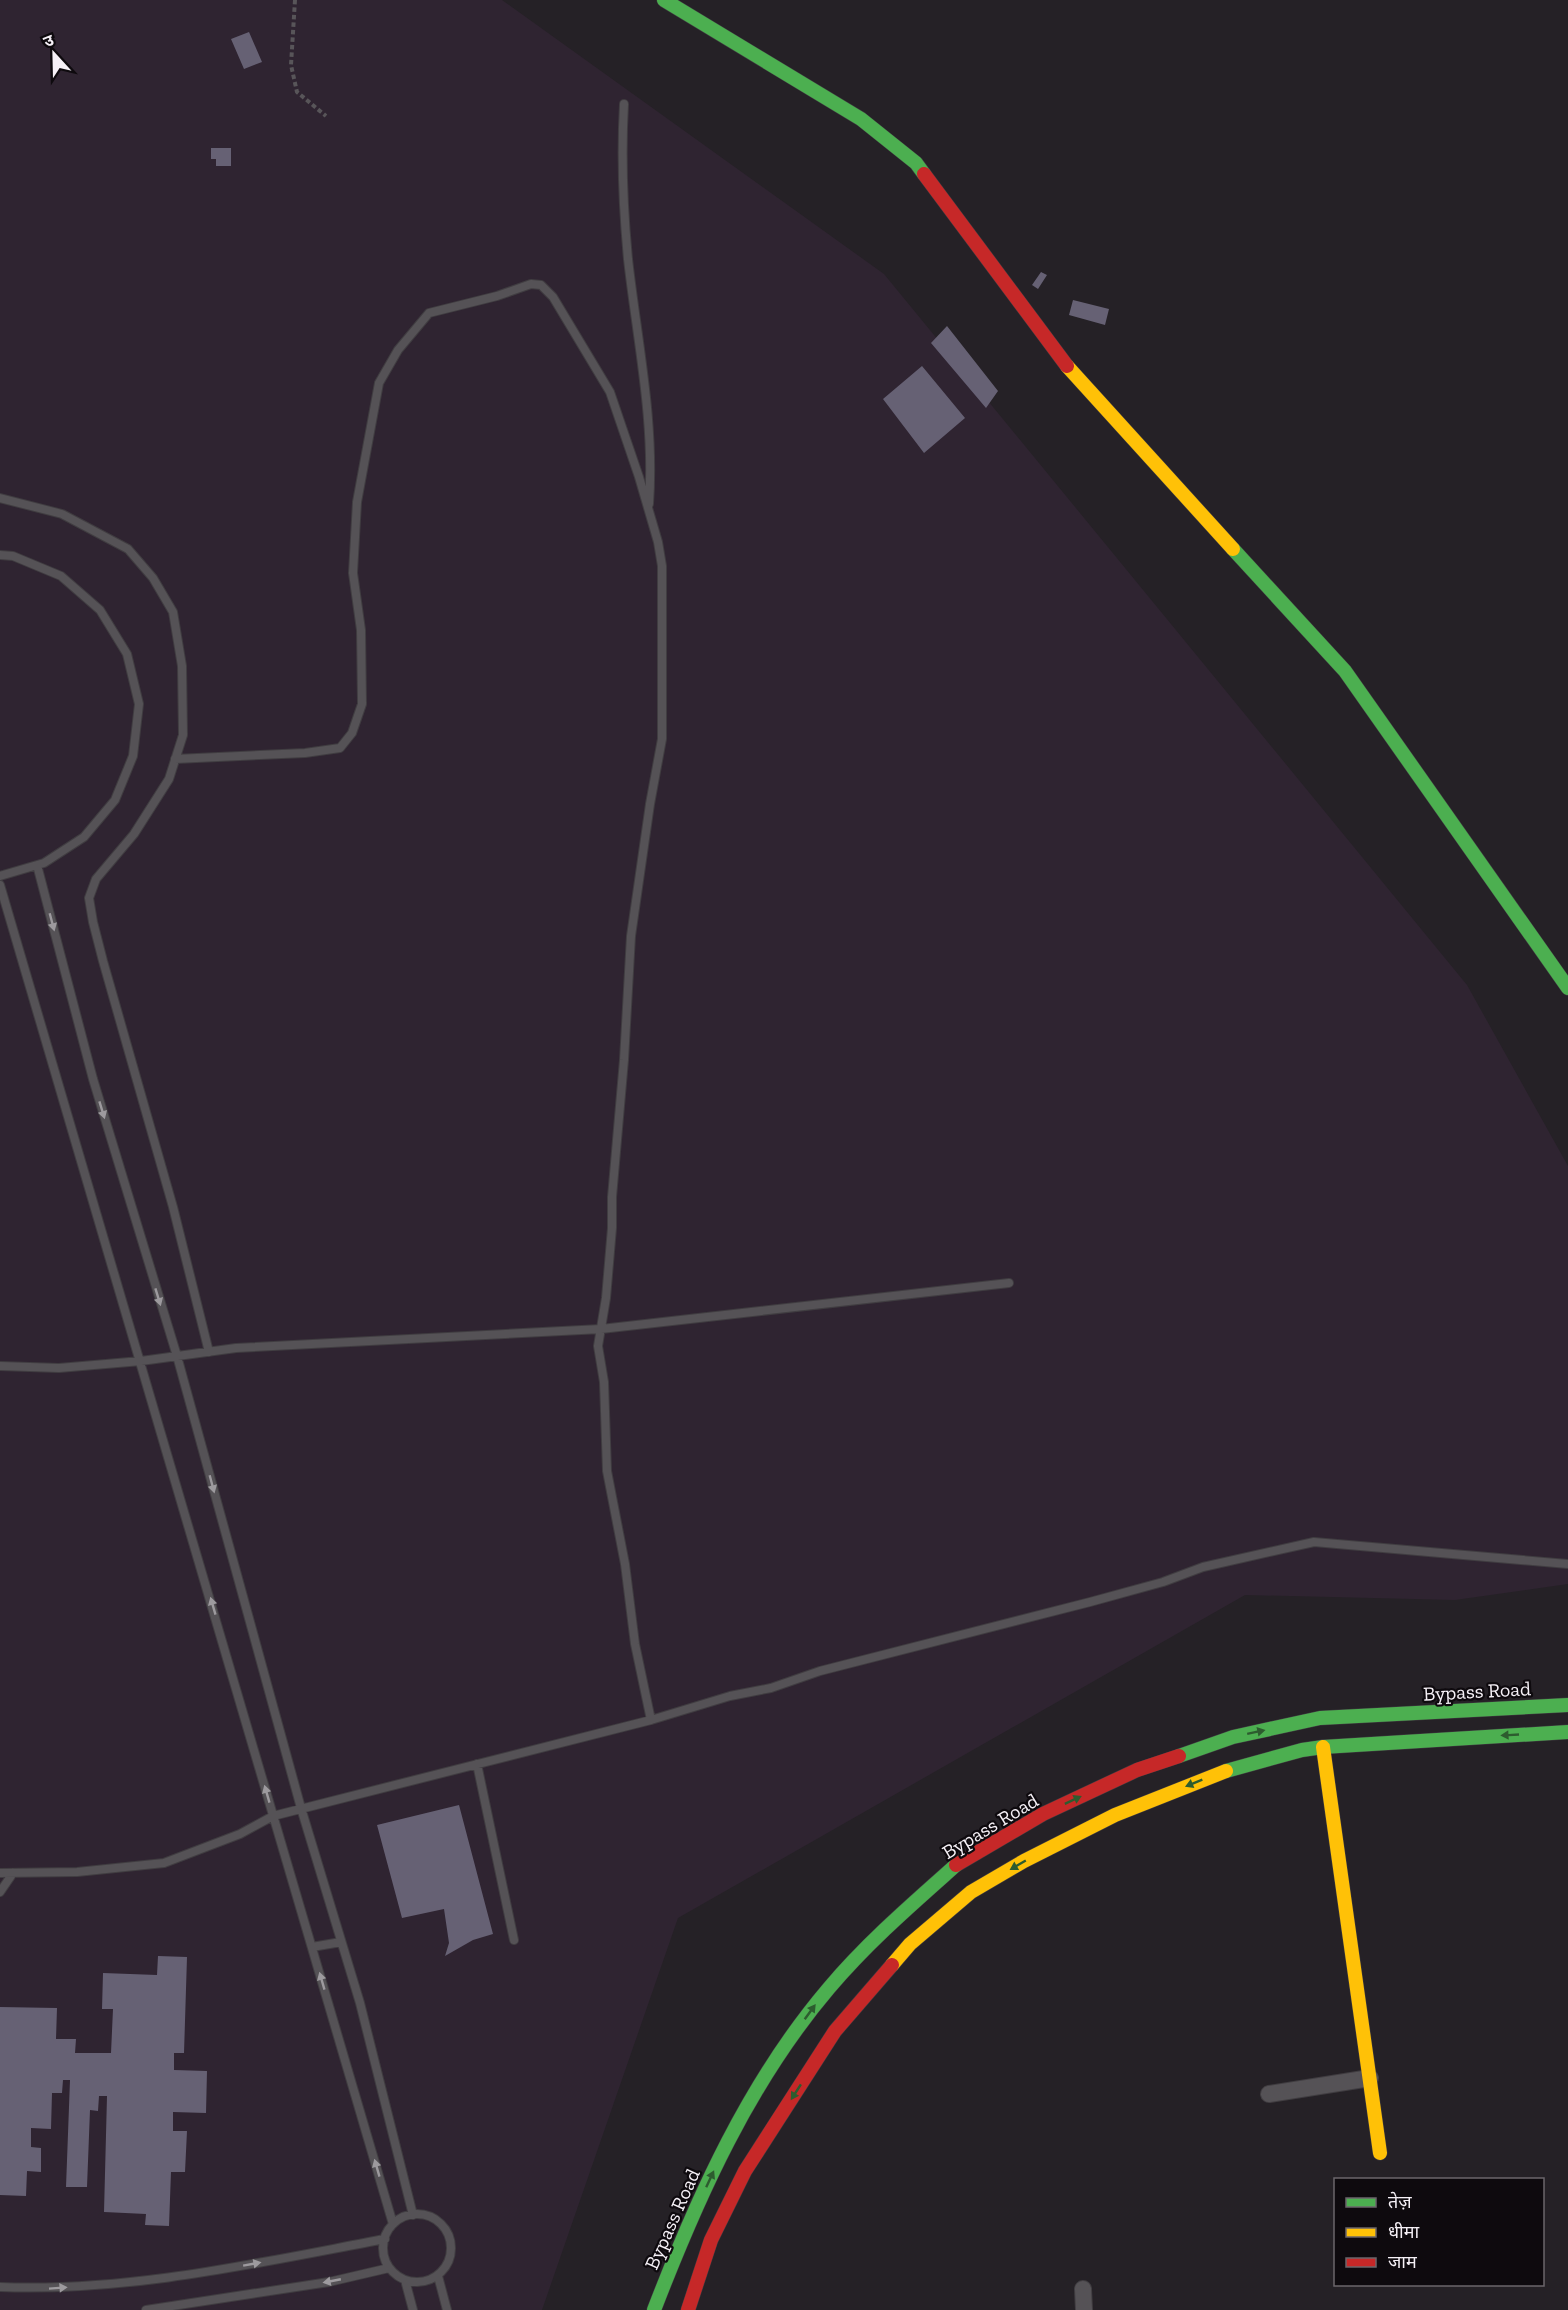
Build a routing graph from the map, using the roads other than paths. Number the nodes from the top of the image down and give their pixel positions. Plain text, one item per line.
1 (664, 0) edge
2 (624, 104) dead end
3 (0, 498) edge
4 (649, 512) junction
5 (0, 555) edge
6 (176, 759) junction
7 (37, 865) junction
8 (0, 876) edge
9 (0, 885) edge
10 (1568, 988) edge
11 (1009, 1283) dead end
12 (601, 1329) junction
13 (209, 1352) junction
14 (177, 1356) junction
15 (141, 1361) junction
16 (0, 1366) edge
17 (1568, 1564) edge
18 (1568, 1705) edge
19 (651, 1720) junction
20 (1568, 1732) edge
21 (1323, 1746) junction
22 (477, 1764) junction
23 (301, 1808) junction
24 (273, 1816) junction
25 (0, 1873) edge
26 (13, 1873) junction
27 (0, 1893) edge
28 (514, 1940) dead end
29 (341, 1942) junction
30 (312, 1947) junction
31 (1370, 2078) junction
32 (1269, 2094) dead end
33 (1380, 2153) dead end
34 (413, 2215) junction
35 (393, 2224) junction
36 (384, 2240) junction
37 (389, 2268) junction
38 (438, 2276) junction
39 (405, 2280) junction
40 (0, 2287) edge
41 (1083, 2289) dead end
42 (146, 2310) edge
43 (413, 2310) edge
44 (447, 2310) edge
45 (654, 2310) edge
46 (688, 2310) edge
47 (1084, 2310) edge

1 - 10 main road
2 - 4 lane
3 - 6 lane
4 - 6 lane
4 - 12 lane
5 - 7 lane
6 - 13 lane
7 - 8 lane
7 -> 14 lane
9 - 15 lane
11 - 12 lane
12 - 13 lane
12 - 19 lane
13 - 14 lane
14 - 15 lane
14 -> 23 lane
15 - 16 lane
24 -> 15 lane
17 - 19 lane
45 -> 18 main road, Bypass Road
19 - 22 lane
20 -> 21 main road
21 - 31 main road
21 -> 46 main road
22 - 23 lane
22 - 28 lane
23 - 24 lane
23 - 29 lane
24 - 26 lane
24 - 30 lane
25 - 26 lane
26 - 27 lane
29 - 30 lane
29 - 34 lane
35 -> 30 lane
31 - 32 street
31 - 33 main road
34 - 35 lane
34 - 38 lane
35 - 36 lane
36 - 37 lane
40 -> 36 lane
37 - 39 lane
37 -> 42 lane
38 - 39 lane
38 - 44 lane
39 - 43 lane
41 - 47 street

